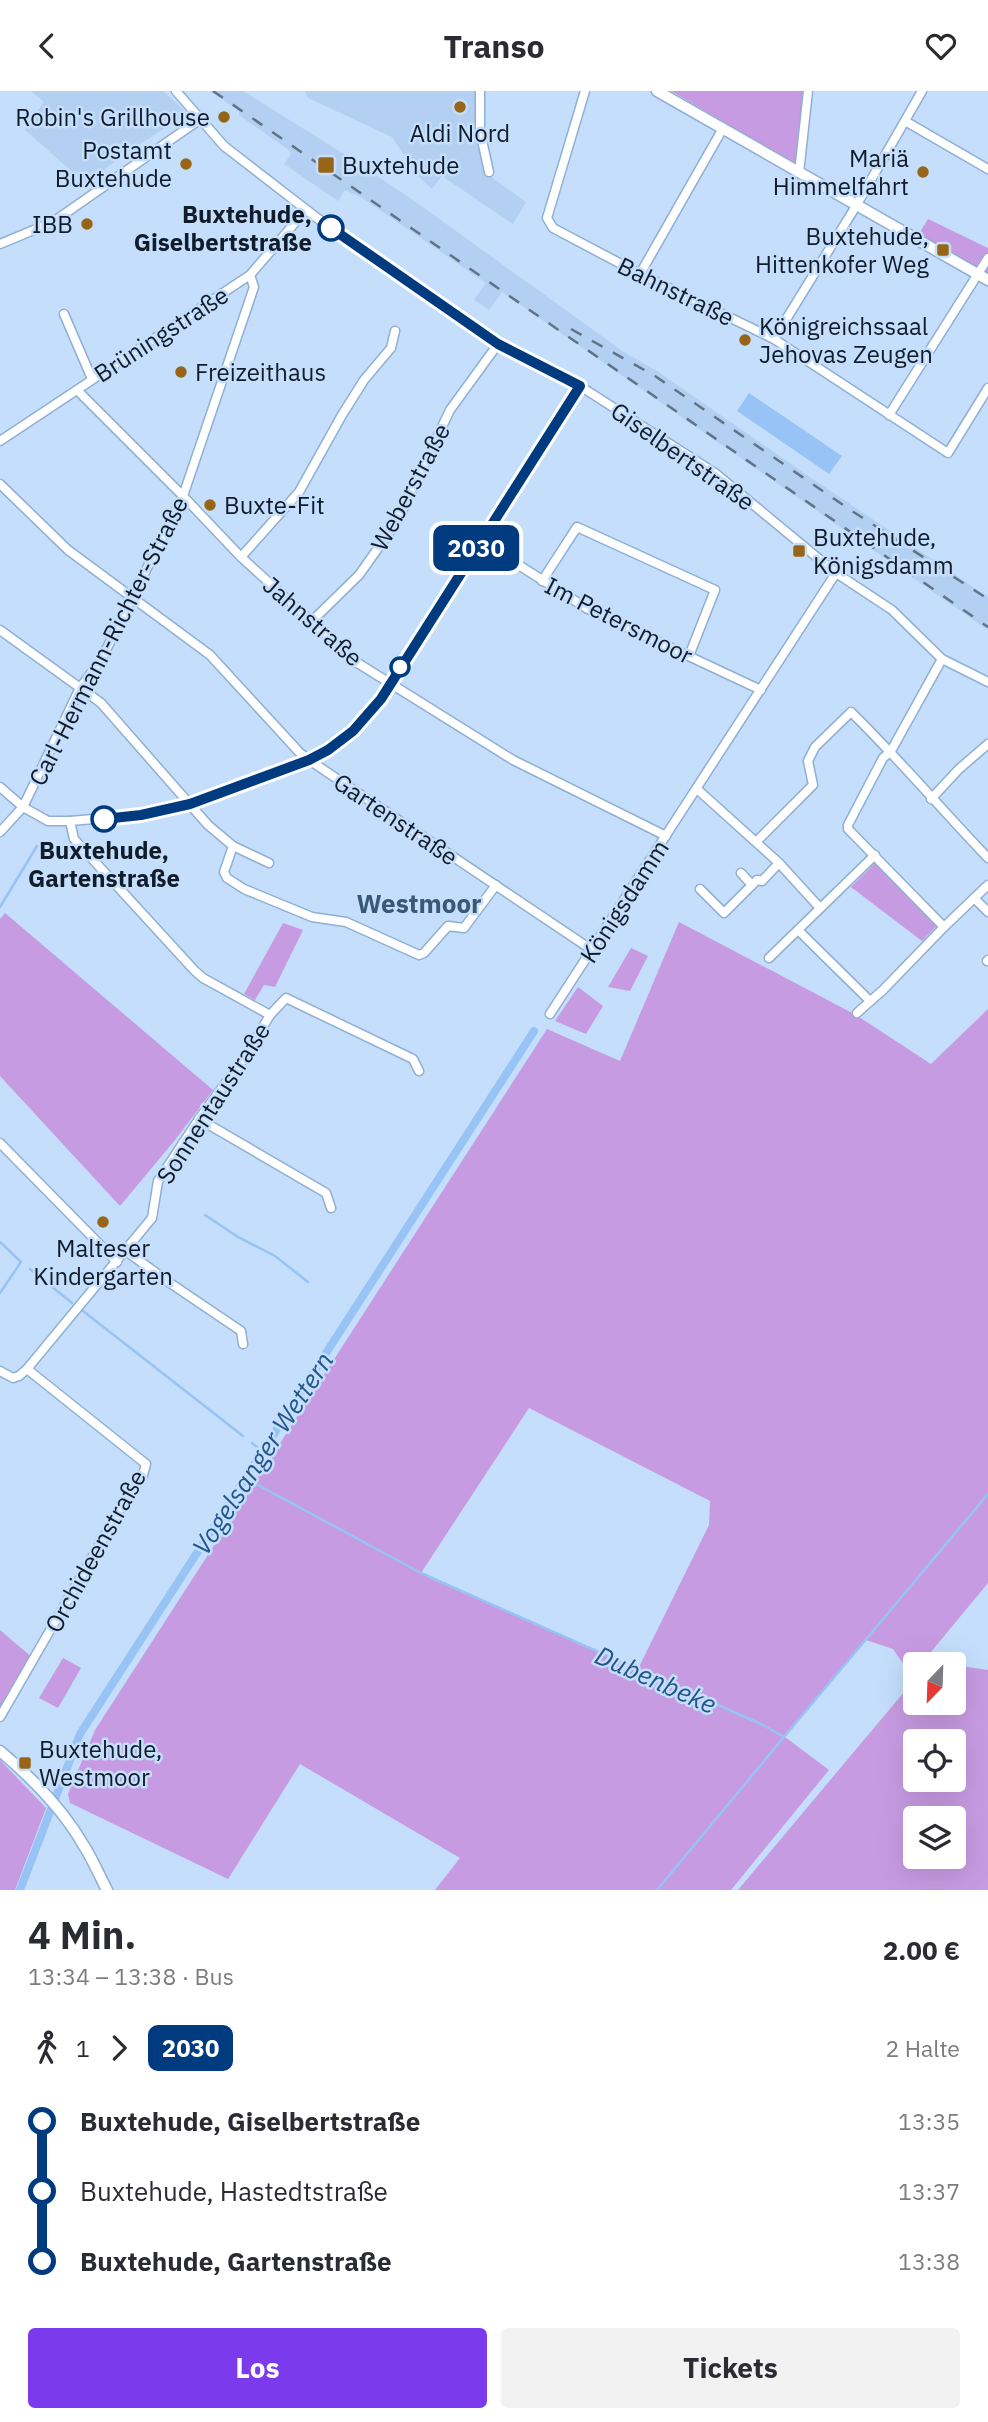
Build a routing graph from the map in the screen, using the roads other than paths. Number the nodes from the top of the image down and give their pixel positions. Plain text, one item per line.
1 (176, 91) edge
2 (480, 91) edge
3 (585, 91) edge
4 (657, 91) edge
5 (808, 91) edge
6 (922, 91) edge
7 (199, 120) junction
8 (905, 121) junction
9 (722, 130) junction
10 (988, 169) edge
11 (489, 172) dead end
12 (799, 173) junction
13 (856, 206) junction
14 (306, 210) junction
15 (0, 244) edge
16 (988, 258) edge
17 (640, 274) junction
18 (977, 274) junction
19 (250, 275) junction
20 (988, 280) edge
21 (64, 314) dead end
22 (394, 331) dead end
23 (774, 339) junction
24 (498, 344) junction
25 (92, 379) junction
26 (580, 386) junction
27 (988, 388) edge
28 (77, 390) junction
29 (889, 415) junction
30 (0, 440) edge
31 (0, 484) edge
32 (183, 496) junction
33 (481, 541) junction
34 (241, 558) junction
35 (836, 573) junction
36 (542, 582) junction
37 (133, 599) junction
38 (312, 621) junction
39 (0, 629) edge
40 (689, 656) junction
41 (942, 659) junction
42 (988, 682) edge
43 (390, 683) junction
44 (80, 688) junction
45 (761, 690) junction
46 (988, 744) edge
47 (891, 751) junction
48 (309, 760) junction
49 (0, 787) edge
50 (697, 789) junction
51 (931, 799) junction
52 (190, 804) junction
53 (23, 807) junction
54 (70, 821) junction
55 (0, 832) edge
56 (666, 836) junction
57 (756, 842) junction
58 (233, 846) junction
59 (876, 855) junction
60 (988, 858) edge
61 (269, 863) dead end
62 (779, 863) junction
63 (741, 873) dead end
64 (496, 885) junction
65 (752, 885) junction
66 (988, 885) edge
67 (700, 889) dead end
68 (974, 898) junction
69 (820, 908) junction
70 (988, 912) edge
71 (944, 927) junction
72 (798, 930) junction
73 (592, 950) junction
74 (769, 958) dead end
75 (870, 1001) junction
76 (857, 1013) dead end
77 (550, 1014) dead end
78 (270, 1015) junction
79 (419, 1071) dead end
80 (199, 1119) junction
81 (0, 1143) edge
82 (331, 1208) dead end
83 (126, 1251) junction
84 (117, 1262) junction
85 (243, 1343) dead end
86 (27, 1369) junction
87 (0, 1371) edge
88 (0, 1717) edge
89 (0, 1751) edge
90 (107, 1890) edge

1 - 7 street, Giselbertstraße
2 - 11 street
3 - 17 street, Bahnstraße
4 - 9 street
5 - 12 street
6 - 8 street
7 - 14 street, Giselbertstraße
7 - 15 street
8 - 10 street
8 - 13 street
9 - 12 street
9 - 17 street
12 - 13 street
13 - 18 street
13 - 23 street
14 - 19 street, Brüningstraße
14 - 24 street, Giselbertstraße
16 - 18 street
17 - 23 street, Bahnstraße
18 - 20 street
18 - 29 street
19 - 25 street, Brüningstraße
19 - 32 street, Carl-Hermann-Richter-Straße
21 - 25 street
22 - 34 street
23 - 29 street, Bahnstraße
24 - 26 street, Giselbertstraße
24 - 38 street, Weberstraße
25 - 28 street, Brüningstraße
26 - 33 street
26 - 35 street, Giselbertstraße
27 - 29 street, Bahnstraße
28 - 30 street, Brüningstraße
28 - 32 street, Jahnstraße
31 - 37 street
32 - 34 street, Jahnstraße
32 - 37 street, Carl-Hermann-Richter-Straße
33 - 36 street, Im Petersmoor
33 - 43 street
34 - 38 street, Jahnstraße
35 - 41 street, Giselbertstraße
35 - 45 street, Königsdamm
36 - 40 street, Im Petersmoor
36 - 40 street
37 - 44 street, Carl-Hermann-Richter-Straße
37 - 48 street
38 - 43 street, Jahnstraße
39 - 44 street
40 - 45 street, Im Petersmoor
41 - 42 street, Giselbertstraße
41 - 47 street
43 - 48 street
43 - 56 street, Jahnstraße
44 - 52 street
44 - 53 street, Carl-Hermann-Richter-Straße
45 - 50 street, Königsdamm
46 - 51 street
47 - 51 street
47 - 57 street
47 - 59 street
48 - 52 street, Gartenstraße
48 - 64 street, Gartenstraße
49 - 53 street, Gartenstraße
50 - 56 street, Königsdamm
50 - 57 street
51 - 60 street
52 - 54 street, Gartenstraße
52 - 58 street
53 - 54 street, Gartenstraße
53 - 55 street, Carl-Hermann-Richter-Straße
54 - 78 street, Sonnentaustraße
56 - 73 street, Königsdamm
57 - 62 street
58 - 61 street
58 - 64 street
59 - 69 street
59 - 71 street
62 - 65 street
62 - 69 street
63 - 65 street
64 - 73 street, Gartenstraße
65 - 67 street
66 - 68 street
68 - 70 street
68 - 71 street
69 - 72 street
71 - 75 street
72 - 74 street
72 - 75 street
73 - 77 street, Königsdamm
75 - 76 street
78 - 79 street
78 - 80 street, Sonnentaustraße
80 - 82 street
80 - 83 street, Sonnentaustraße
81 - 84 street
83 - 84 street
83 - 85 street
84 - 86 street
86 - 87 street
86 - 88 street, Orchideenstraße
89 - 90 street

